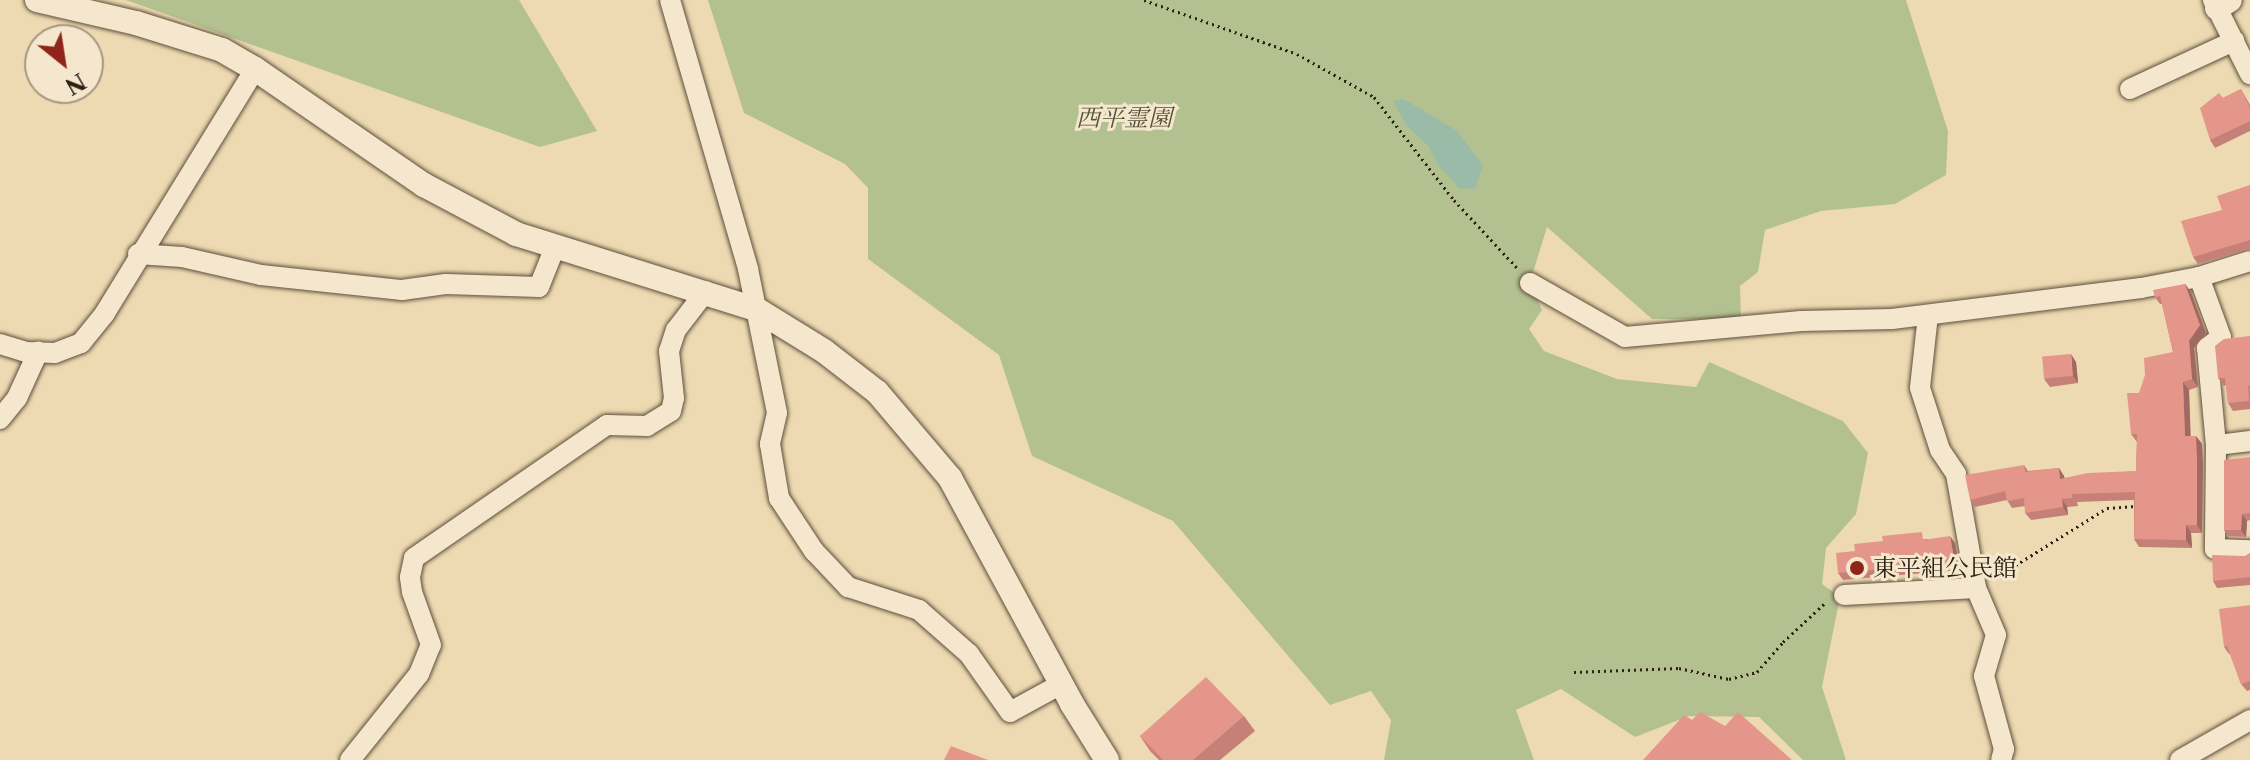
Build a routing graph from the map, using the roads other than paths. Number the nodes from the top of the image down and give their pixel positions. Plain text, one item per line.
1 (37, 0) edge
2 (670, 0) edge
3 (2220, 3) edge
4 (2234, 41) junction
5 (255, 69) junction
6 (2250, 74) edge
7 (2130, 89) dead end
8 (555, 247) junction
9 (138, 254) junction
10 (2250, 261) edge
11 (2199, 277) junction
12 (1530, 283) road end
13 (706, 291) junction
14 (756, 309) junction
15 (1928, 315) junction
16 (0, 344) edge
17 (38, 352) junction
18 (0, 419) edge
19 (2250, 441) edge
20 (2216, 445) junction
21 (2250, 550) edge
22 (1976, 588) junction
23 (1844, 595) road end
24 (1063, 683) junction
25 (2250, 720) edge
26 (350, 760) edge
27 (1107, 760) edge
28 (2001, 760) edge
29 (2180, 760) edge

1 - 5 street
2 - 14 street
3 - 4 street
4 - 6 street
4 - 7 street
5 - 8 street
5 - 9 street
8 - 9 street
8 - 13 street
9 - 17 street
10 - 11 street
11 - 15 street
11 - 20 street
12 - 15 street
13 - 14 street
13 - 26 street
14 - 24 street
14 - 24 street
15 - 22 street
16 - 17 street
17 - 18 street
19 - 20 street
20 - 21 street
22 - 23 street
22 - 28 street
24 - 27 street
25 - 29 street

